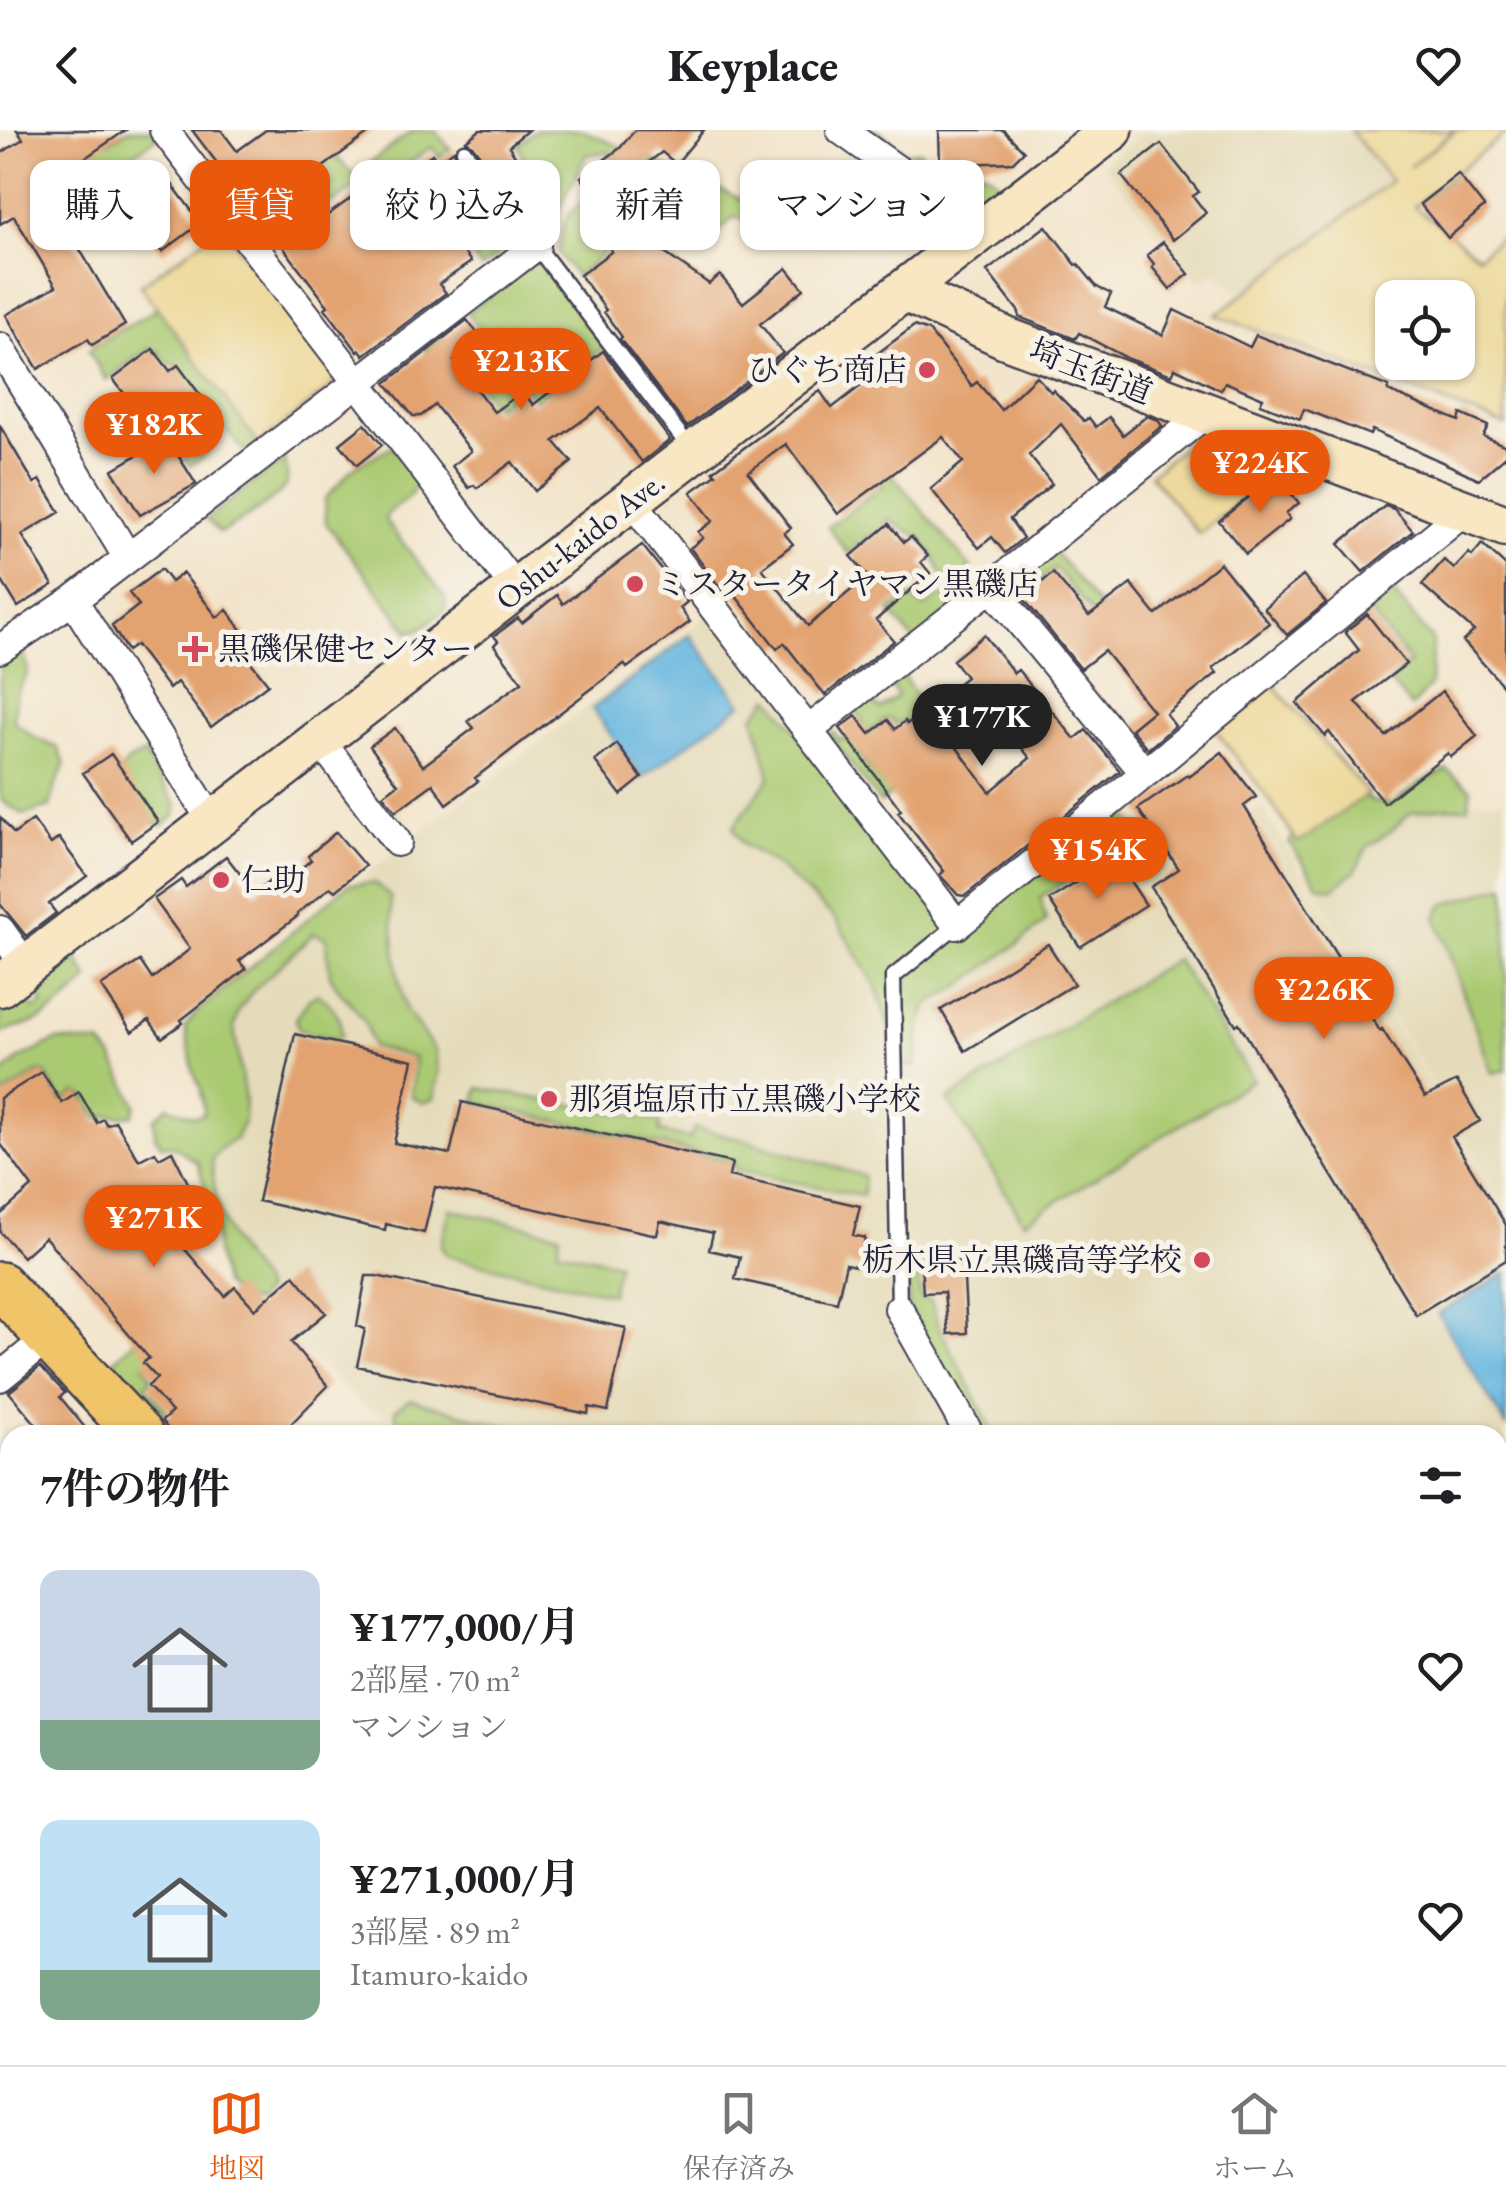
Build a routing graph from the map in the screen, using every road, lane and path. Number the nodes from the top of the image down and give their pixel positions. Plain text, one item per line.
1 (842, 130) edge
2 (1112, 130) edge
3 (176, 134) edge
4 (464, 151) dead end
5 (471, 160) edge
6 (884, 160) edge
7 (984, 228) edge
8 (531, 250) edge
9 (539, 250) edge
10 (957, 250) edge
11 (905, 291) junction
12 (0, 347) edge
13 (358, 384) junction
14 (1205, 414) junction
15 (694, 452) junction
16 (631, 500) junction
17 (1465, 511) junction
18 (1506, 526) edge
19 (128, 558) junction
20 (992, 587) junction
21 (516, 590) junction
22 (73, 600) junction
23 (2, 641) edge
24 (809, 730) junction
25 (319, 739) junction
26 (1145, 773) junction
27 (212, 821) junction
28 (396, 842) dead end
29 (957, 925) junction
30 (0, 930) edge
31 (13, 976) edge
32 (0, 1285) edge
33 (900, 1308) joint
34 (48, 1338) junction
35 (0, 1378) edge
36 (131, 1425) edge
37 (964, 1425) edge

1 - 6 street
2 - 7 main road, Oshu-kaido Ave.
3 - 13 street
4 - 5 lane
8 - 13 street
9 - 15 lane
10 - 11 main road, Oshu-kaido Ave.
11 - 14 main road, 埼玉街道
11 - 15 main road, Oshu-kaido Ave.
12 - 19 street
13 - 19 street
13 - 21 street
14 - 17 main road, 埼玉街道
14 - 20 street
15 - 16 main road, Oshu-kaido Ave.
16 - 21 main road, Oshu-kaido Ave.
16 - 24 street
17 - 18 main road, 埼玉街道
17 - 26 street
19 - 22 street
20 - 24 street
20 - 26 street
21 - 25 main road, Oshu-kaido Ave.
22 - 23 street
22 - 27 street
24 - 29 street
25 - 27 main road, Oshu-kaido Ave.
25 - 28 street
26 - 29 street
27 - 31 main road, Oshu-kaido Ave.
29 - 33 lane
30 - 31 street
32 - 34 main road
33 - 37 street
34 - 35 street
34 - 36 main road

